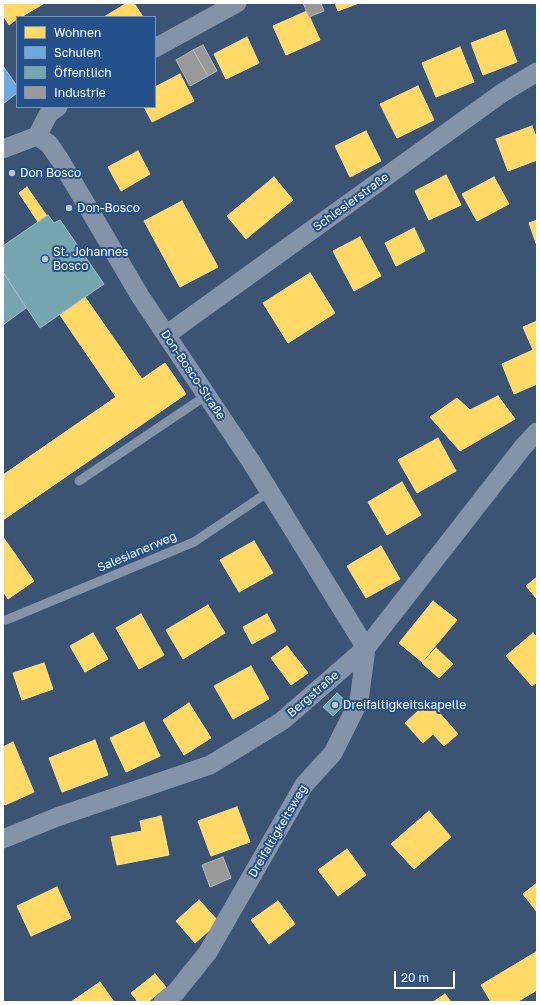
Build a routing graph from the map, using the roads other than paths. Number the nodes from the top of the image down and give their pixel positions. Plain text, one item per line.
1 (237, 3) edge
2 (156, 47) edge
3 (537, 72) edge
4 (57, 108) edge
5 (37, 136) junction
6 (3, 149) edge
7 (166, 335) junction
8 (207, 396) junction
9 (537, 432) edge
10 (79, 481) dead end
11 (270, 491) junction
12 (6, 620) dead end
13 (366, 648) junction
14 (3, 840) edge
15 (163, 1002) edge

1 - 2 street
3 - 7 street, Schlesierstraße
4 - 5 street
5 - 6 street
5 - 7 street, Don-Bosco-Straße
7 - 8 street, Don-Bosco-Straße
8 - 10 lane
8 - 11 street, Don-Bosco-Straße
9 - 13 street, Bergstraße
11 - 12 lane, Salesianerweg
11 - 13 street, Don-Bosco-Straße
13 - 14 street, Bergstraße
13 - 15 street, Dreifaltigkeitsweg

